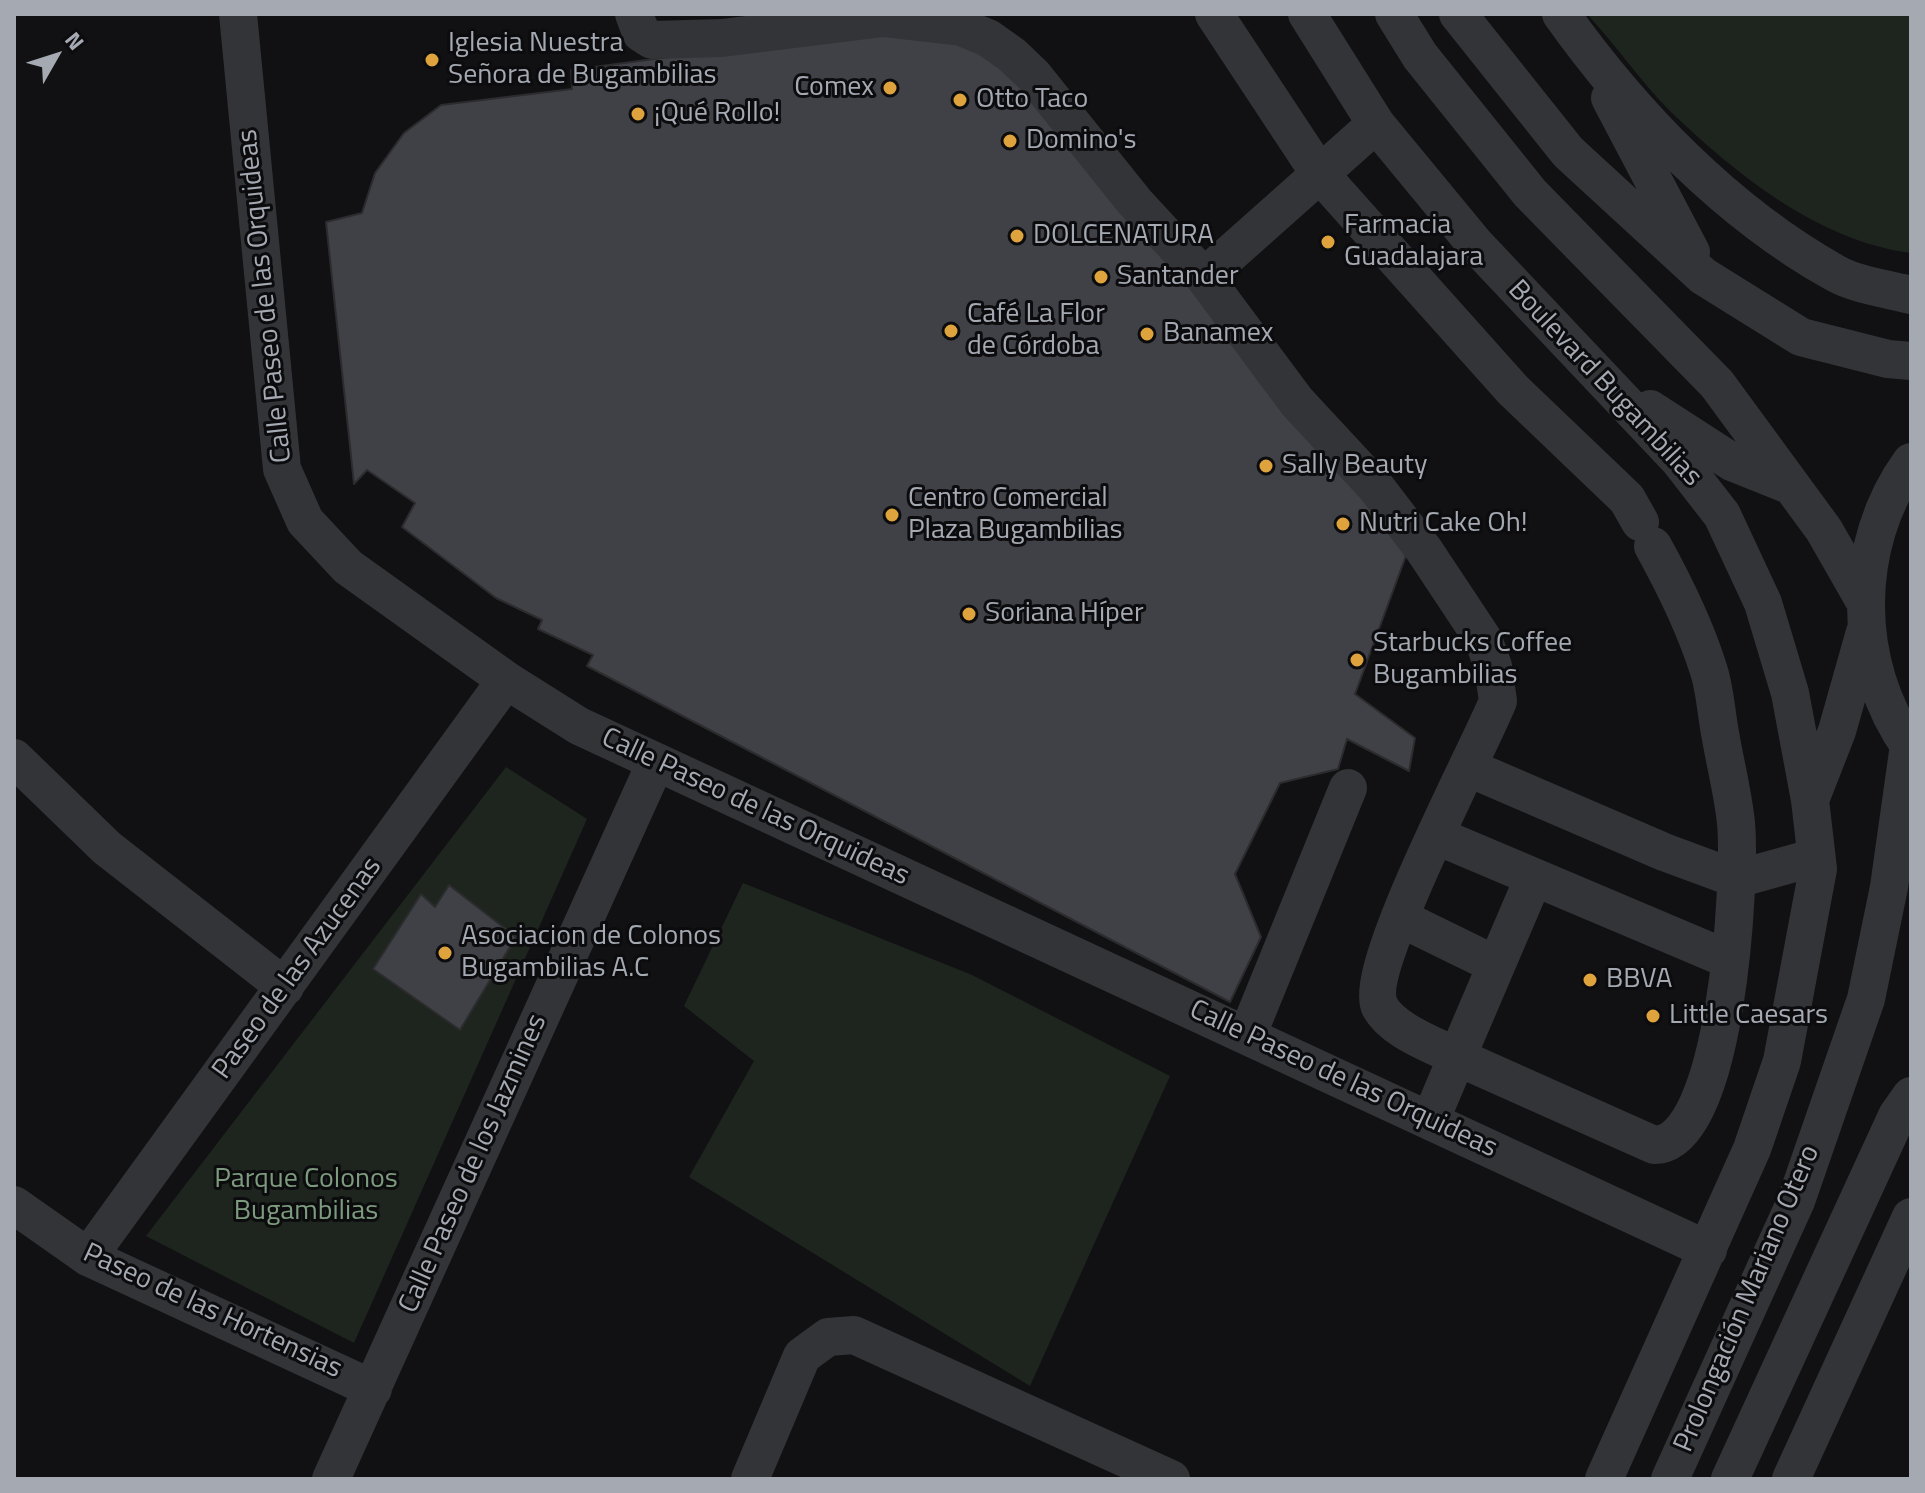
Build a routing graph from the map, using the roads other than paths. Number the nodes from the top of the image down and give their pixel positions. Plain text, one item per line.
1 (238, 14) edge
2 (634, 14) edge
3 (1214, 14) edge
4 (1394, 14) edge
5 (1458, 14) edge
6 (1311, 18) edge
7 (720, 26) edge
8 (1570, 26) edge
9 (1376, 124) junction
10 (1319, 173) junction
11 (1703, 276) junction
12 (1204, 277) junction
13 (1911, 295) edge
14 (1911, 361) edge
15 (1607, 382) junction
16 (1911, 462) edge
17 (1794, 487) junction
18 (1865, 614) junction
19 (506, 680) junction
20 (1910, 747) edge
21 (14, 758) edge
22 (656, 762) junction
23 (1469, 768) junction
24 (1348, 788) dead end
25 (1810, 800) junction
26 (1437, 836) junction
27 (1816, 857) junction
28 (1534, 877) junction
29 (1737, 879) junction
30 (1400, 918) junction
31 (1730, 960) junction
32 (1496, 965) junction
33 (285, 987) junction
34 (1247, 1036) junction
35 (1457, 1057) junction
36 (1911, 1096) edge
37 (1430, 1121) junction
38 (14, 1205) edge
39 (1911, 1217) edge
40 (1708, 1250) junction
41 (88, 1257) junction
42 (373, 1389) junction
43 (331, 1479) edge
44 (750, 1479) edge
45 (1171, 1479) edge
46 (1604, 1479) edge
47 (1670, 1479) edge
48 (1730, 1479) edge
49 (1791, 1479) edge

1 - 19 street, Calle Paseo de las Orquideas
2 - 7 street
3 - 10 street
4 - 17 street
5 - 11 street
6 - 9 street, Boulevard Bugambilias
7 - 12 street
8 - 11 street
8 - 13 street
9 - 10 street
9 - 15 street, Boulevard Bugambilias
10 - 12 street
10 - 29 street
11 - 14 street
12 - 23 street
15 - 17 street
15 - 25 street, Boulevard Bugambilias
16 - 18 street
17 - 18 street
18 - 20 street
18 - 25 street
19 - 22 street, Calle Paseo de las Orquideas
19 - 33 street, Paseo de las Azucenas
20 - 47 street, Prolongación Mariano Otero
21 - 33 street
22 - 34 street, Calle Paseo de las Orquideas
22 - 42 street, Calle Paseo de los Jazmines
23 - 26 street
23 - 29 street
24 - 34 street
25 - 27 street, Prolongación Mariano Otero
26 - 28 street
26 - 30 street
27 - 29 street
27 - 40 street, Prolongación Mariano Otero
28 - 31 street
28 - 32 street
29 - 31 street
30 - 32 street
30 - 35 street
31 - 35 street
32 - 35 street
33 - 41 street, Paseo de las Azucenas
34 - 37 street, Calle Paseo de las Orquideas
35 - 37 street
36 - 48 street, Prolongación Mariano Otero
37 - 40 street, Calle Paseo de las Orquideas
38 - 41 street, Paseo de las Hortensias
39 - 49 street
40 - 46 street, Prolongación Mariano Otero
41 - 42 street, Paseo de las Hortensias
42 - 43 street, Calle Paseo de los Jazmines
44 - 45 street

